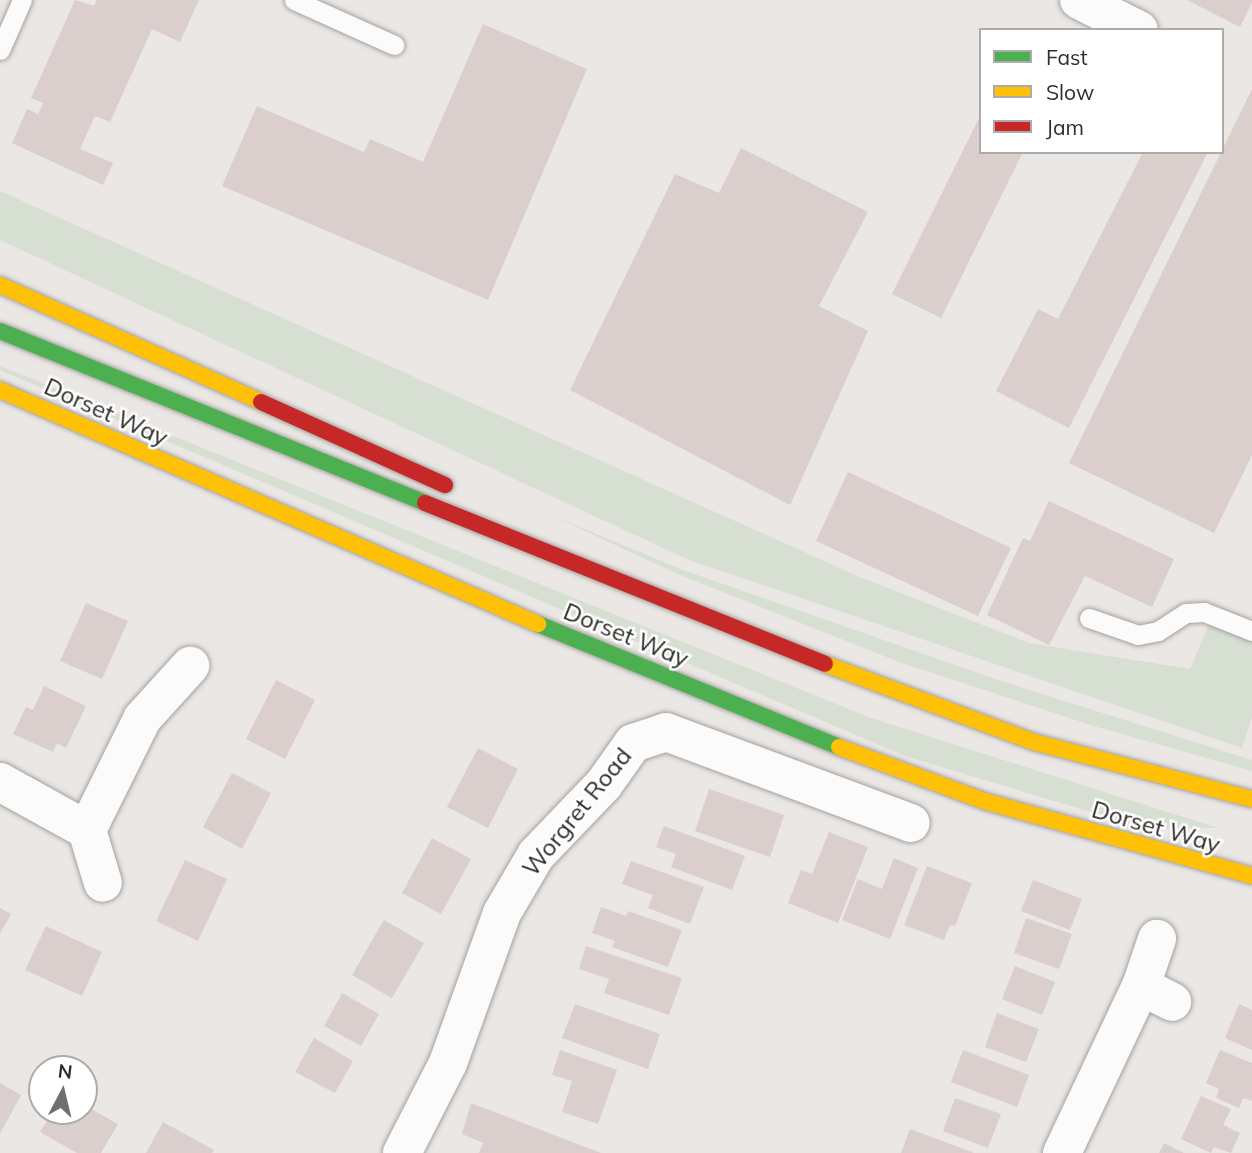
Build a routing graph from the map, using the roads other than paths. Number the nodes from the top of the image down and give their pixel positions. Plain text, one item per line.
1 (22, 0) edge
2 (294, 0) edge
3 (1079, 0) edge
4 (1135, 28) edge
5 (394, 45) dead end
6 (0, 50) edge
7 (0, 285) edge
8 (0, 331) edge
9 (0, 390) edge
10 (460, 492) dead end
11 (535, 528) dead end
12 (705, 618) junction
13 (1088, 618) dead end
14 (1252, 631) edge
15 (190, 666) dead end
16 (0, 782) edge
17 (1252, 799) edge
18 (911, 823) dead end
19 (87, 830) junction
20 (1252, 876) edge
21 (103, 883) dead end
22 (1157, 939) dead end
23 (402, 1153) edge
24 (1062, 1153) edge

1 - 6 lane
2 - 5 lane
3 - 4 street
7 - 10 highway
8 - 12 highway, Dorset Way
9 - 20 highway, Dorset Way
11 - 12 highway
12 - 17 highway, Dorset Way
13 - 14 lane
15 - 19 street
16 - 19 street
18 - 23 street, Worgret Road
19 - 21 street
22 - 24 street

